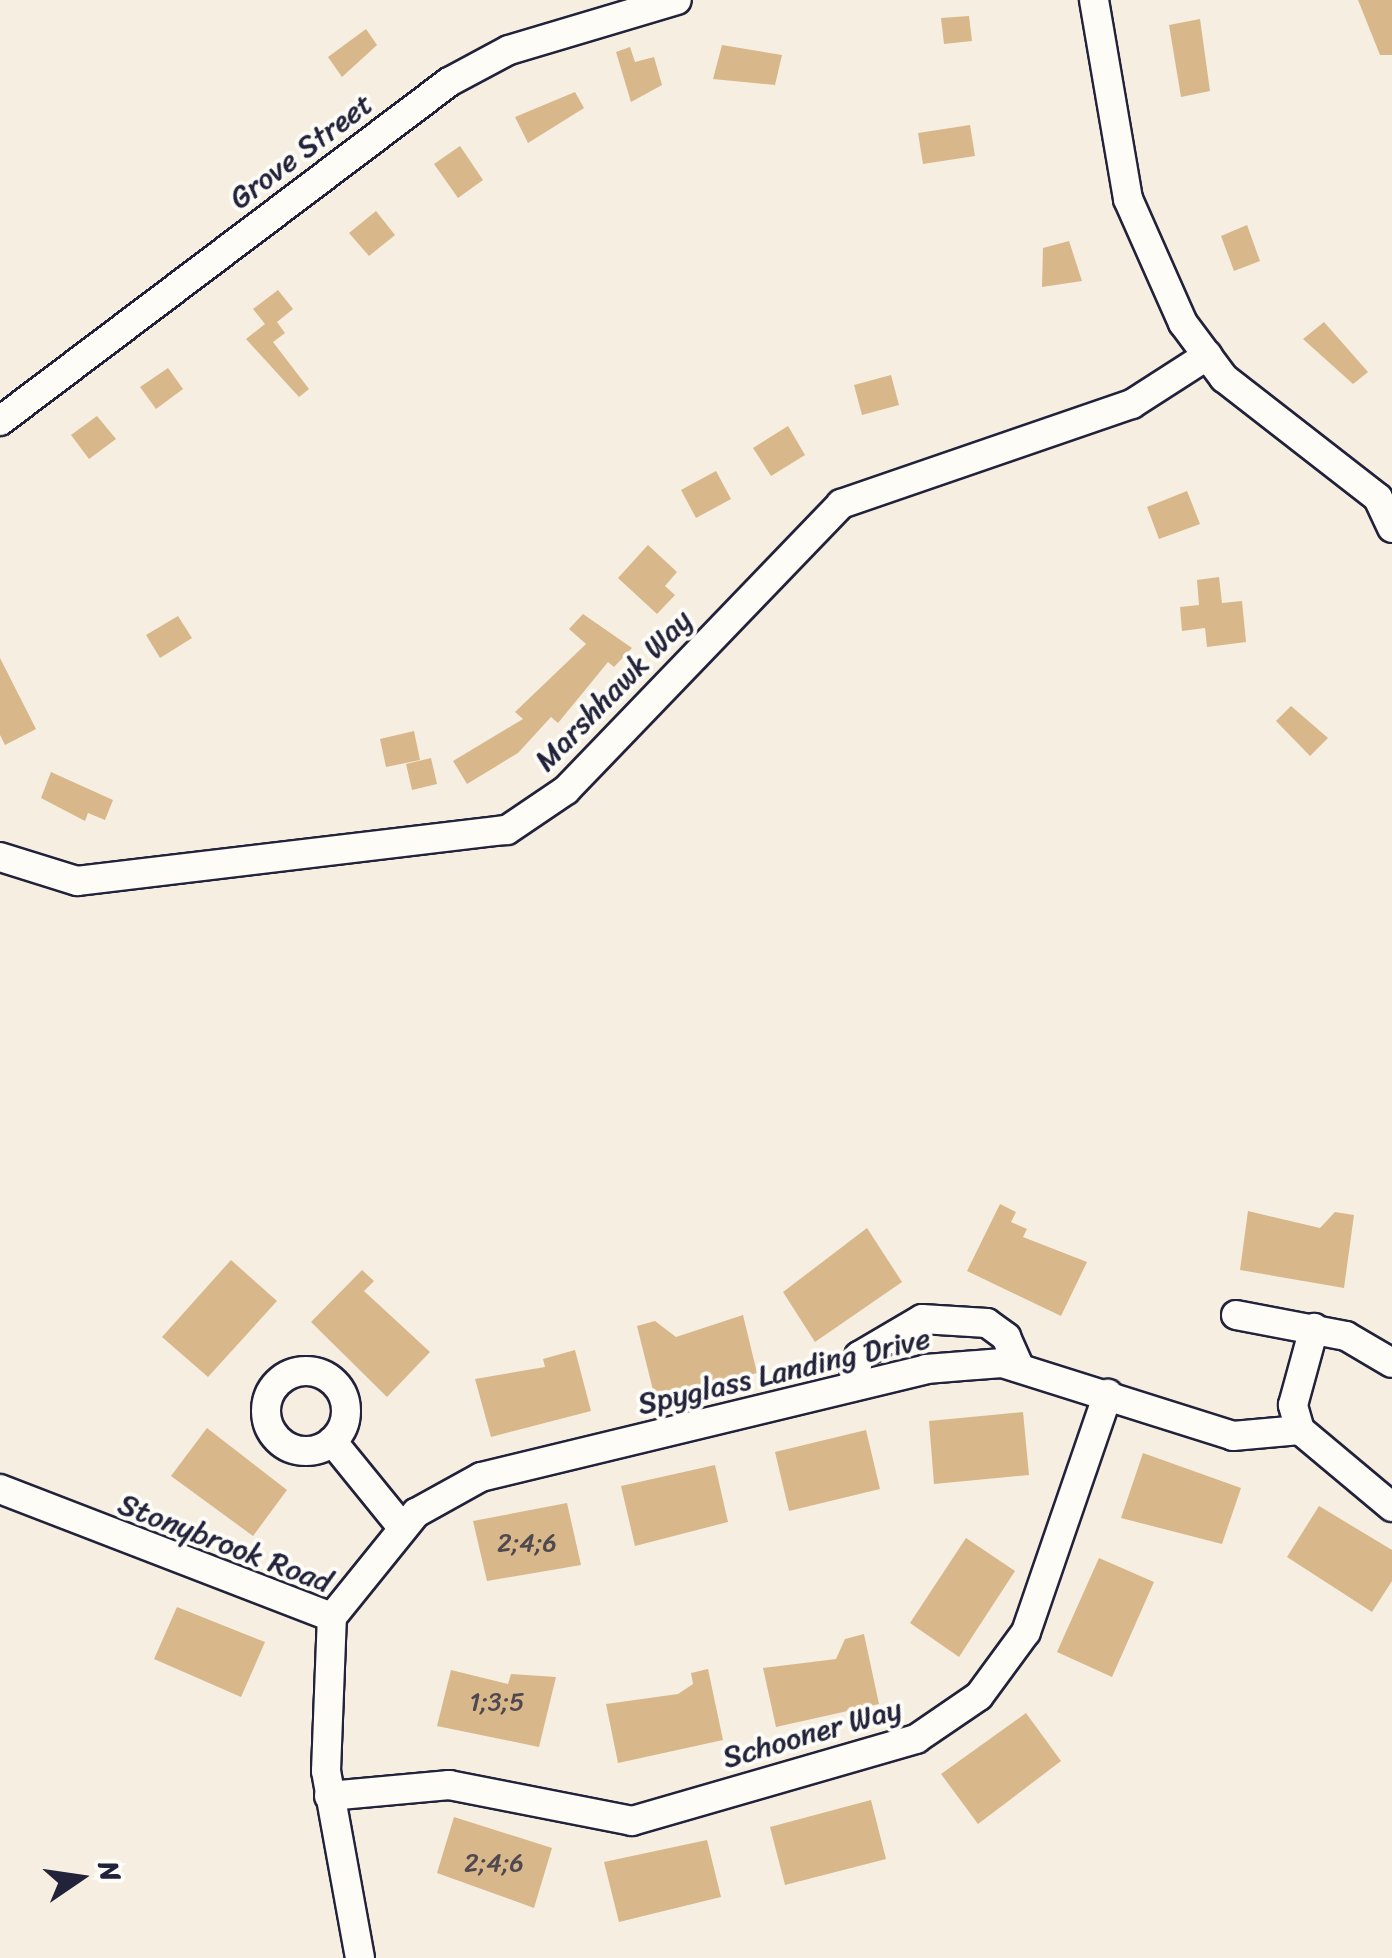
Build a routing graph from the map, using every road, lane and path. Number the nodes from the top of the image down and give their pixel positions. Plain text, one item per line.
1 (677, 0) edge
2 (1094, 0) edge
3 (1208, 355) junction
4 (0, 421) edge
5 (1392, 528) edge
6 (0, 857) edge
7 (1236, 1315) dead end
8 (1314, 1328) junction
9 (1392, 1363) edge
10 (1020, 1366) junction
11 (852, 1387) junction
12 (1108, 1394) junction
13 (1300, 1430) junction
14 (332, 1441) dead end
15 (0, 1490) edge
16 (1392, 1508) edge
17 (402, 1527) junction
18 (332, 1618) junction
19 (329, 1796) junction
20 (360, 1958) edge

1 - 4 street, Grove Street
2 - 3 street
3 - 5 street
3 - 6 street, Marshhawk Way
7 - 8 street
8 - 9 street
8 - 13 street
10 - 11 street, Spyglass Landing Drive
10 - 11 street
10 - 12 street, Spyglass Landing Drive
11 - 17 street, Spyglass Landing Drive
12 - 13 street, Spyglass Landing Drive
12 - 19 street, Schooner Way
13 - 16 street
14 - 17 street
15 - 18 street, Stonybrook Road
17 - 18 street, Spyglass Landing Drive
18 - 19 street, Stonybrook Road
19 - 20 street, Stonybrook Road

